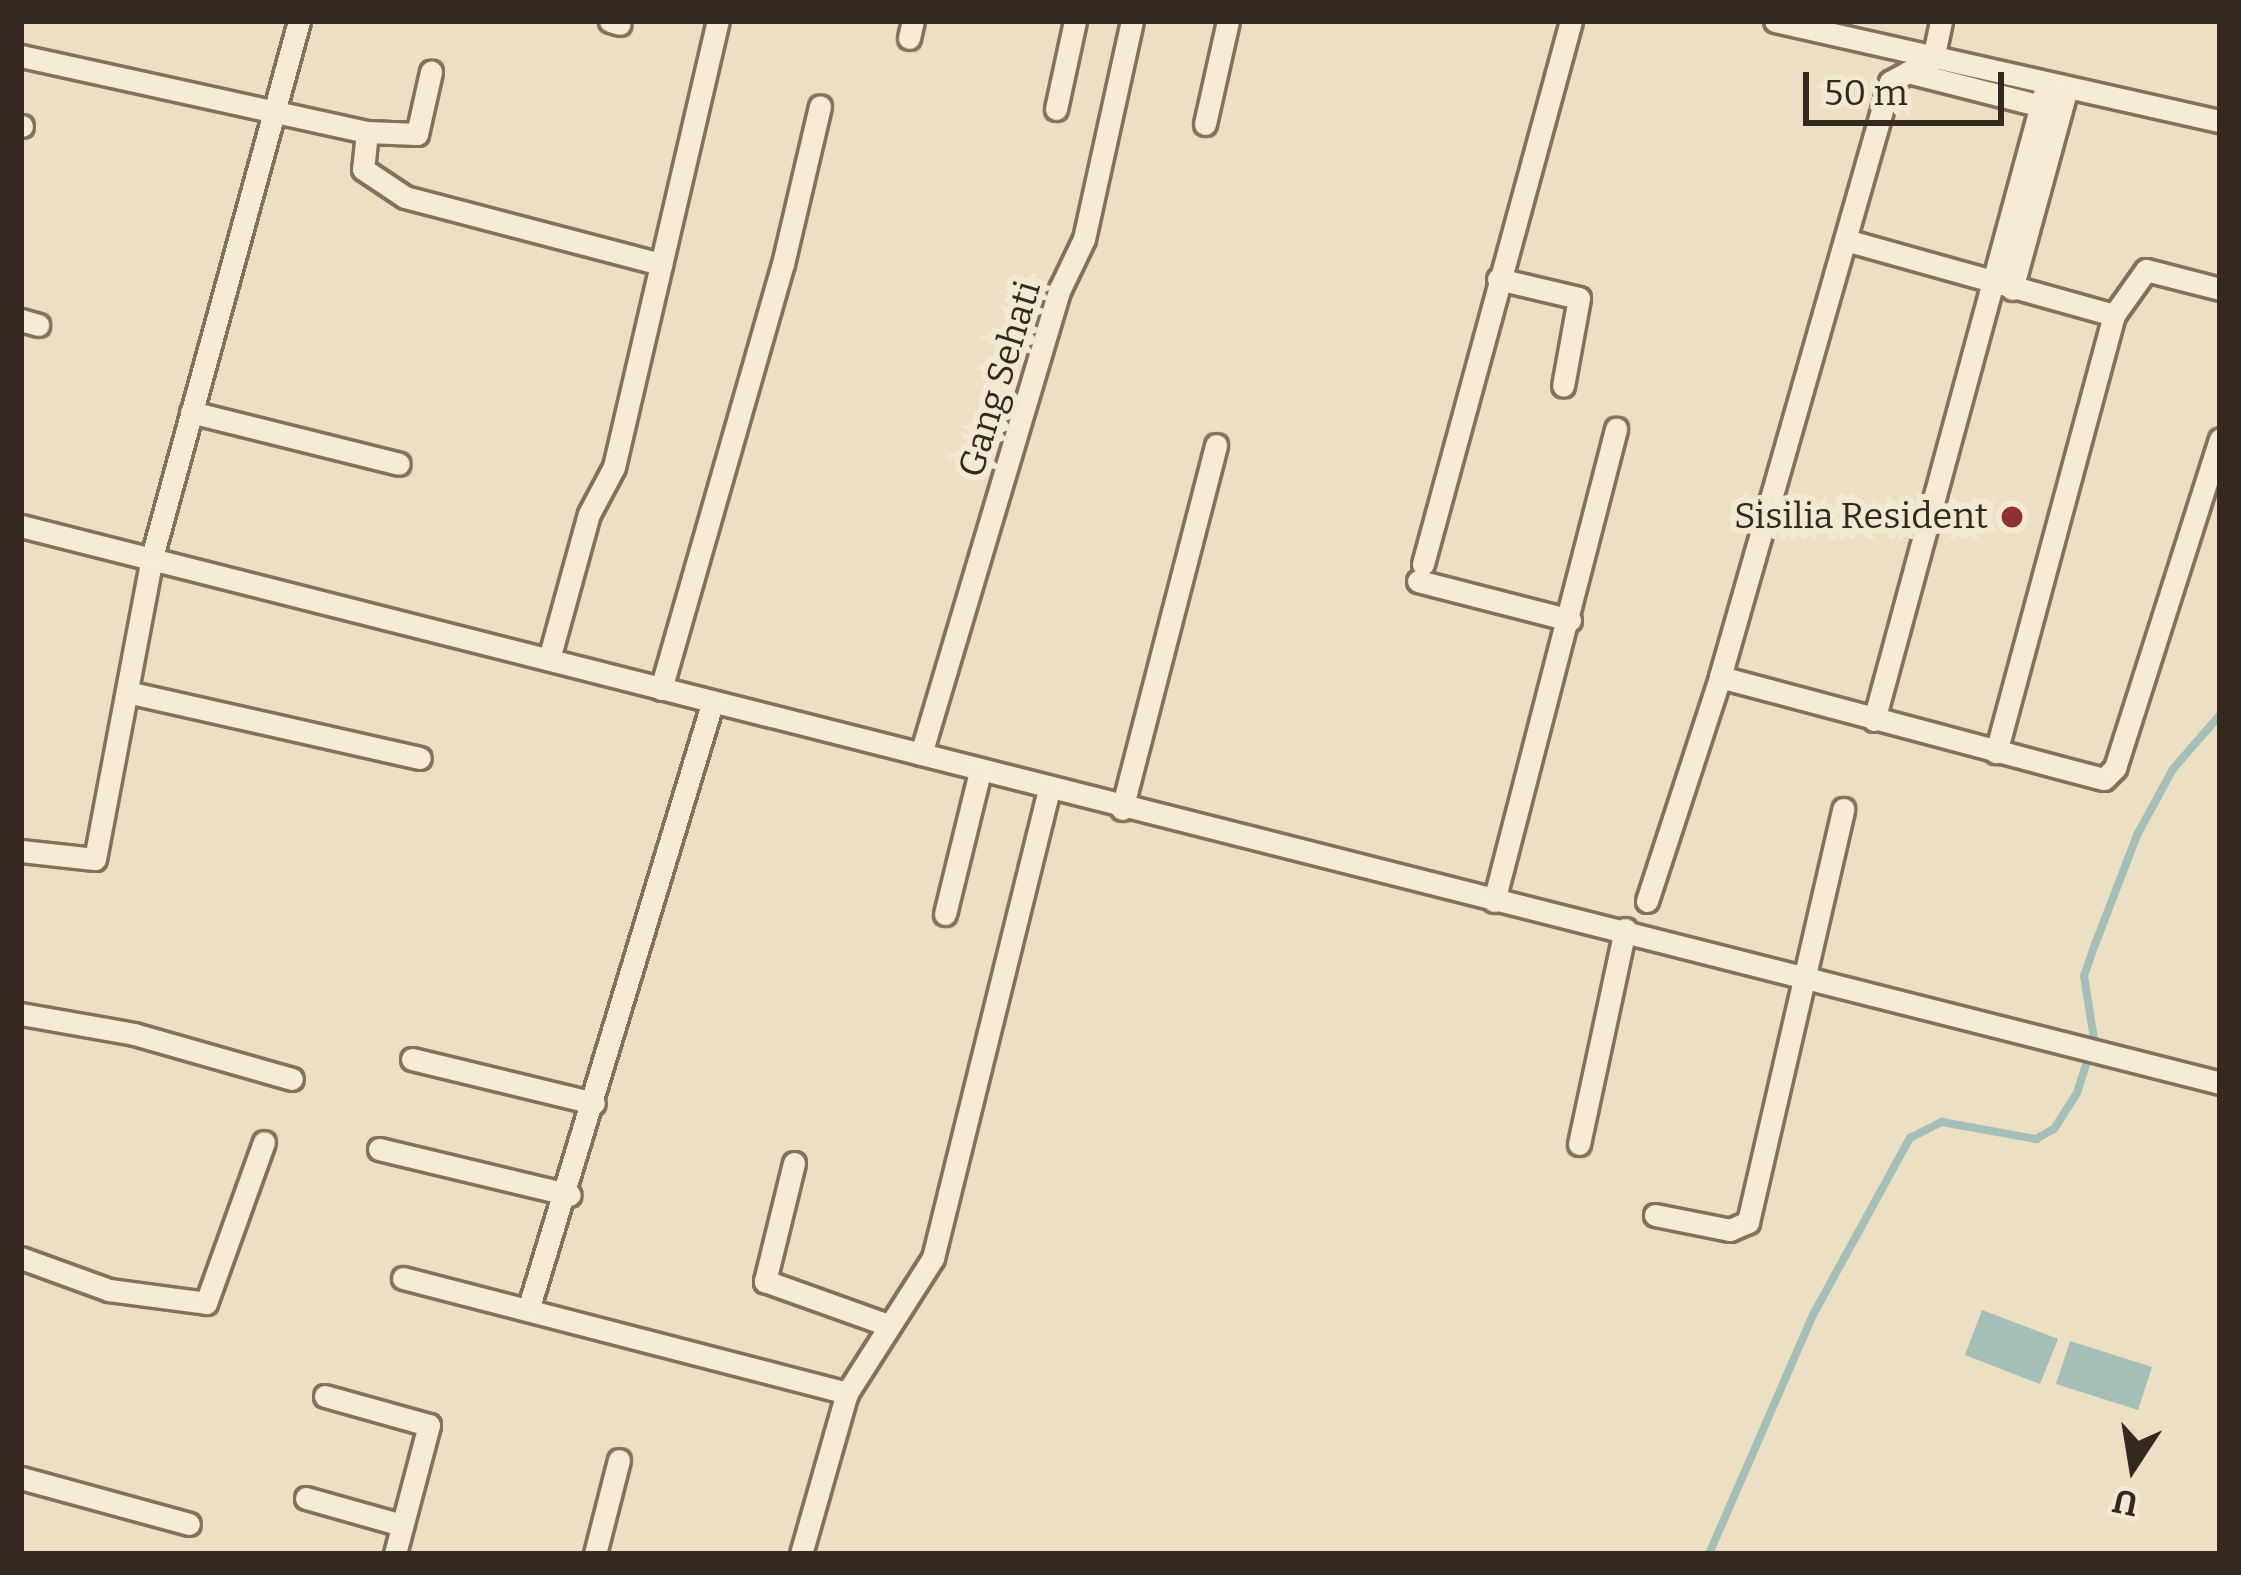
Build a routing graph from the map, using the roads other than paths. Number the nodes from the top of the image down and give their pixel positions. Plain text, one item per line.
1 (299, 21) edge
2 (718, 21) edge
3 (1075, 21) edge
4 (1132, 21) edge
5 (1228, 21) edge
6 (1571, 21) edge
7 (1774, 21) edge
8 (1941, 21) edge
9 (1833, 28) edge
10 (21, 56) edge
11 (1933, 59) junction
12 (431, 72) dead end
13 (2052, 92) junction
14 (820, 106) dead end
15 (273, 107) junction
16 (1056, 109) dead end
17 (2220, 121) edge
18 (1205, 124) dead end
19 (368, 132) junction
20 (1849, 241) junction
21 (661, 264) junction
22 (1498, 279) junction
23 (2004, 287) junction
24 (2220, 289) edge
25 (2114, 315) junction
26 (1563, 386) dead end
27 (190, 412) junction
28 (1616, 428) dead end
29 (2220, 439) edge
30 (1216, 445) dead end
31 (399, 464) dead end
32 (21, 526) edge
33 (152, 557) junction
34 (1570, 620) junction
35 (549, 659) junction
36 (1720, 677) junction
37 (661, 689) junction
38 (127, 692) junction
39 (712, 704) junction
40 (1874, 720) junction
41 (1996, 752) junction
42 (921, 754) junction
43 (420, 758) dead end
44 (980, 772) junction
45 (1048, 790) junction
46 (1122, 808) junction
47 (1843, 809) dead end
48 (21, 851) edge
49 (1647, 901) dead end
50 (1494, 902) junction
51 (945, 914) dead end
52 (1625, 929) junction
53 (1801, 971) junction
54 (21, 1014) edge
55 (412, 1059) dead end
56 (292, 1079) dead end
57 (2220, 1083) edge
58 (593, 1103) junction
59 (264, 1142) dead end
60 (1579, 1144) dead end
61 (379, 1149) dead end
62 (794, 1163) dead end
63 (570, 1195) junction
64 (1655, 1215) dead end
65 (21, 1258) edge
66 (404, 1278) dead end
67 (530, 1307) junction
68 (888, 1324) junction
69 (847, 1393) junction
70 (326, 1396) dead end
71 (620, 1460) dead end
72 (21, 1478) edge
73 (307, 1498) dead end
74 (189, 1524) dead end
75 (402, 1525) junction
76 (395, 1554) edge
77 (595, 1554) edge
78 (801, 1554) edge

1 - 15 street
2 - 21 street
3 - 16 street
4 - 42 street, Gang Sehati
5 - 18 street
6 - 22 street
7 - 9 street
8 - 11 street
9 - 11 street
10 - 15 street
11 - 13 street
12 - 19 street
13 - 17 street
13 - 20 street
13 - 23 street
13 - 23 street
14 - 37 street
15 - 19 street
15 - 27 street
19 - 21 street
20 - 23 street
20 - 36 street
21 - 35 street
22 - 26 street
22 - 34 street
23 - 25 street
23 - 40 street
24 - 25 street
25 - 41 street
27 - 31 street
27 - 33 street
28 - 34 street
29 - 41 street
30 - 46 street
32 - 33 street
33 - 35 street
33 - 38 street
34 - 50 street
35 - 37 street
36 - 40 street
36 - 49 street
37 - 39 street
38 - 43 street
38 - 48 street
39 - 42 street
39 - 58 street
40 - 41 street
42 - 44 street
44 - 45 street
44 - 51 street
45 - 46 street
45 - 68 street
46 - 50 street
47 - 53 street
50 - 52 street
52 - 53 street
52 - 60 street
53 - 57 street
53 - 64 street
54 - 56 street
55 - 58 street
58 - 63 street
59 - 65 street
61 - 63 street
62 - 68 street
63 - 67 street
66 - 67 street
67 - 69 street
68 - 69 street
69 - 78 street
70 - 75 street
71 - 77 street
72 - 74 street
73 - 75 street
75 - 76 street

